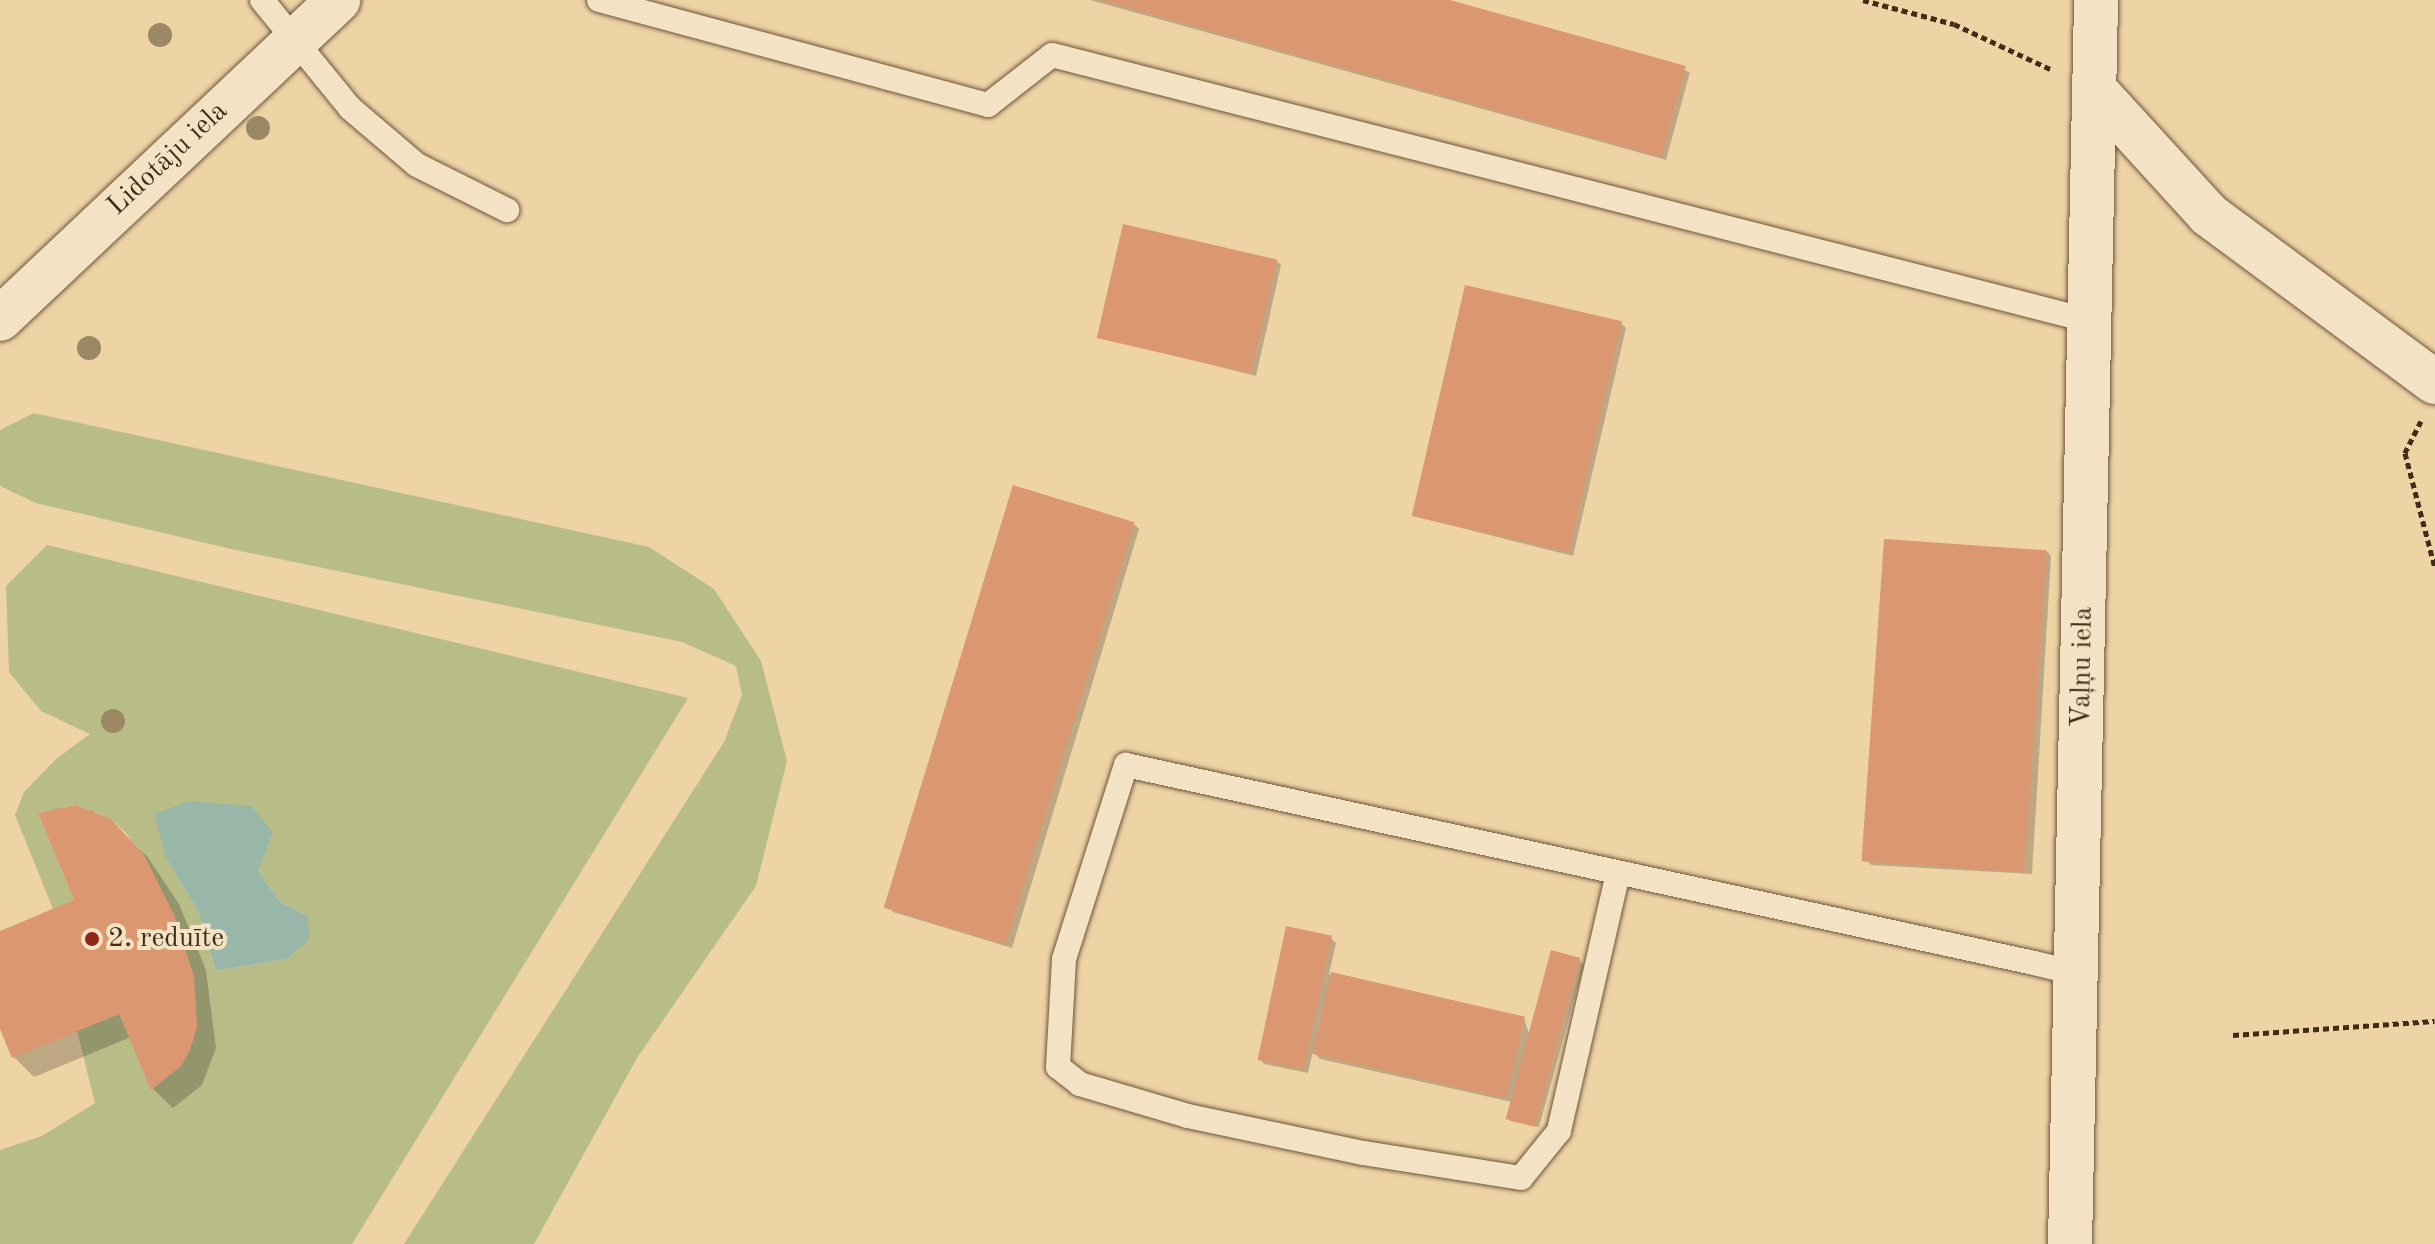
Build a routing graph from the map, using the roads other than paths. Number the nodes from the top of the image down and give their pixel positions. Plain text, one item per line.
1 (262, 0) edge
2 (338, 0) edge
3 (599, 0) edge
4 (2096, 0) edge
5 (293, 42) junction
6 (2095, 90) junction
7 (507, 210) dead end
8 (0, 319) edge
9 (2091, 321) junction
10 (2429, 400) edge
11 (1618, 873) junction
12 (2076, 973) junction
13 (2070, 1244) edge

1 - 5 lane
2 - 5 street, Lidotāju iela
3 - 9 lane
4 - 6 street, Vaļņu iela
5 - 7 lane
5 - 8 street, Lidotāju iela
6 - 9 street, Vaļņu iela
6 - 10 street
9 - 12 street, Vaļņu iela
11 - 11 lane
11 - 12 lane
12 - 13 street, Vaļņu iela

